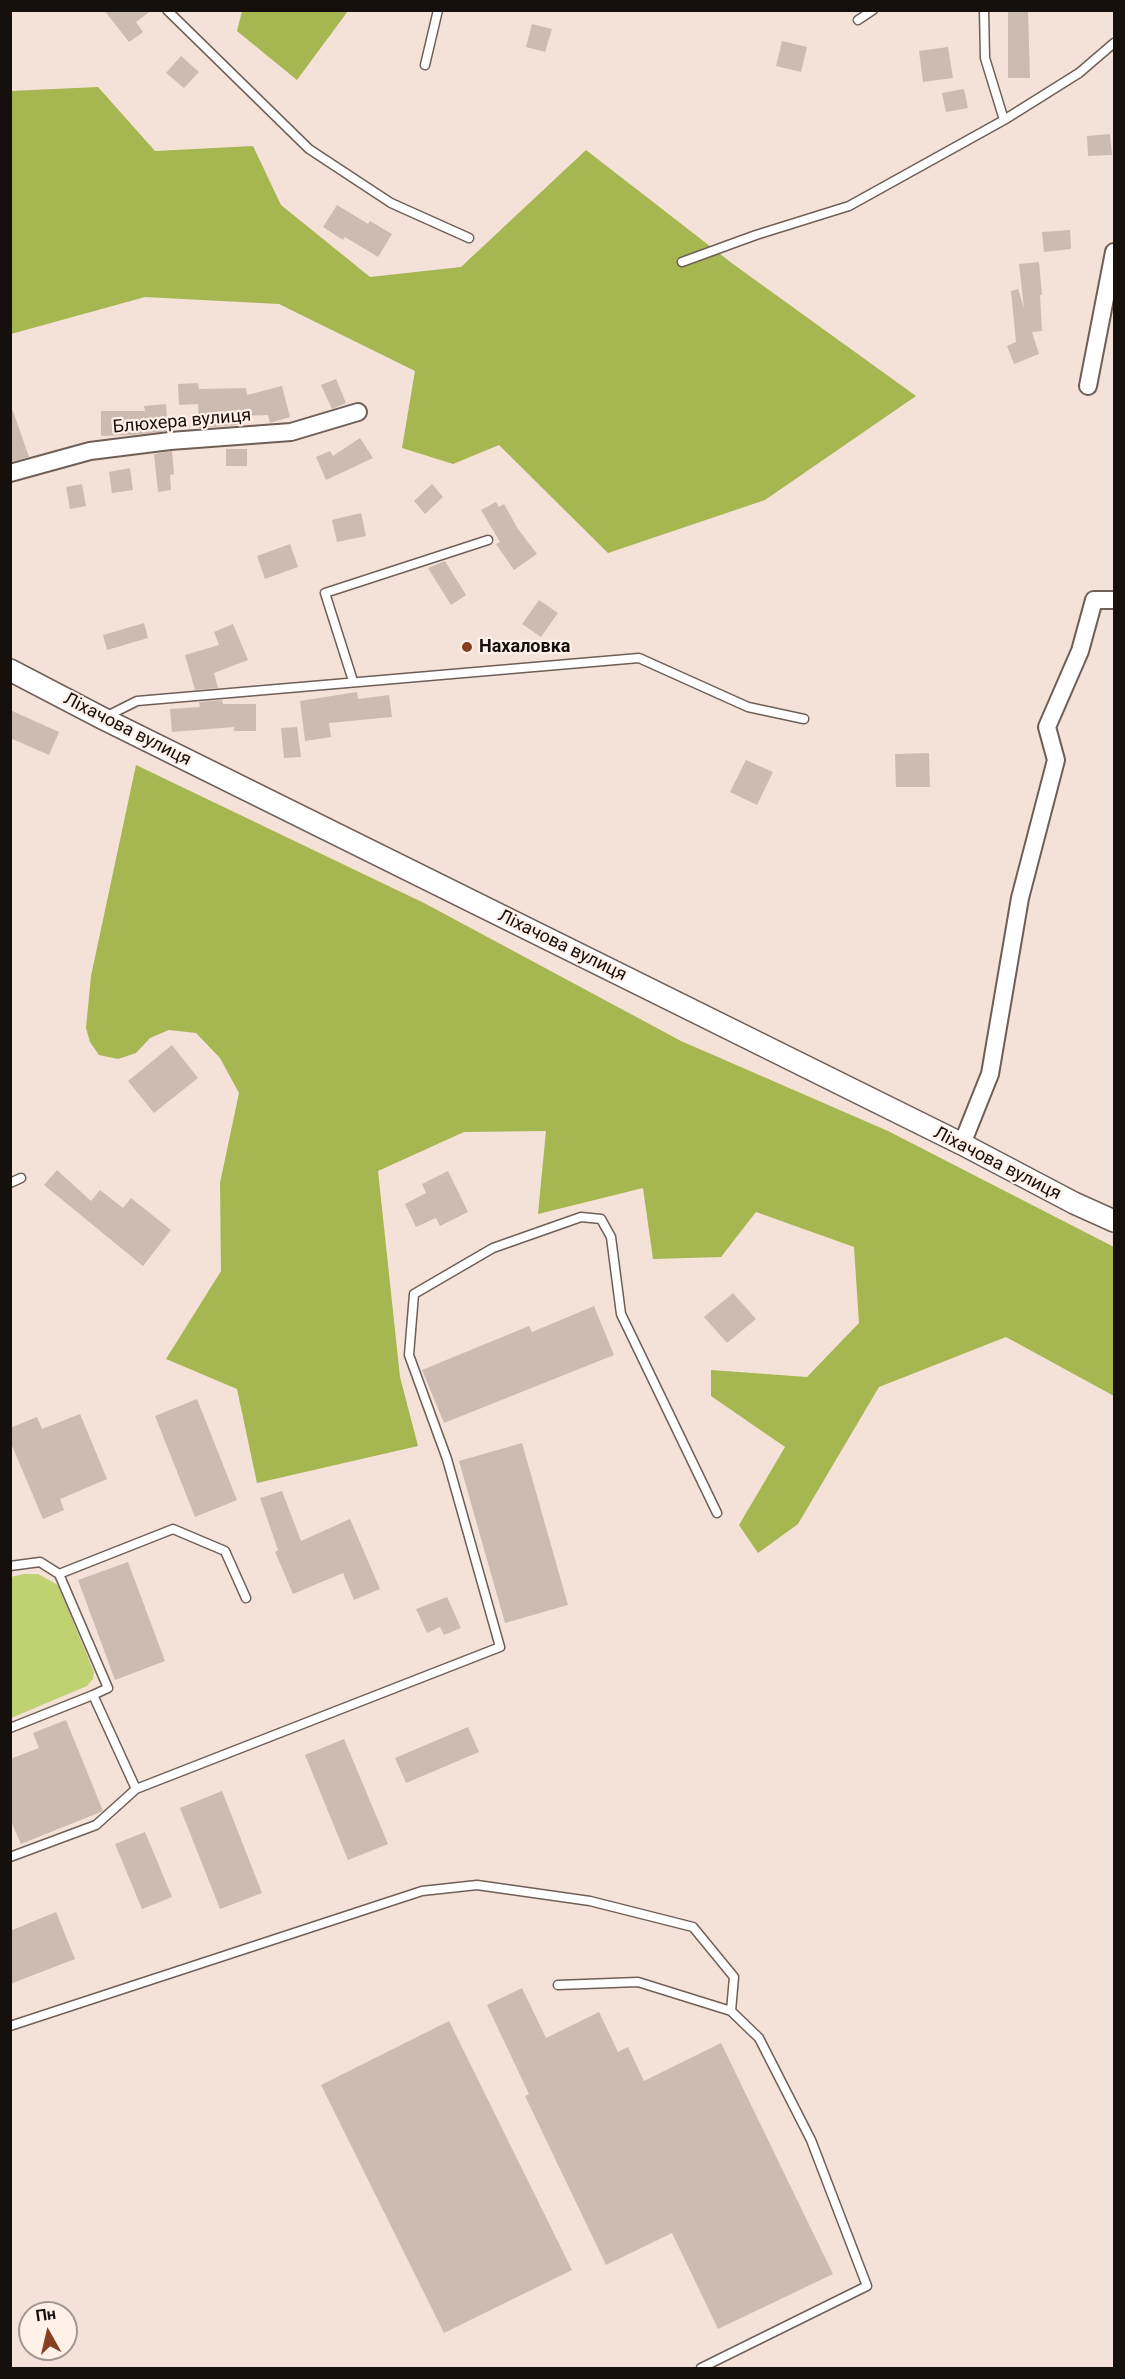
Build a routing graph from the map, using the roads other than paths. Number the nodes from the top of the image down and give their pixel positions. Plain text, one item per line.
1 (168, 10) edge
2 (438, 10) edge
3 (873, 10) edge
4 (984, 10) edge
5 (858, 20) dead end
6 (1114, 43) edge
7 (425, 65) dead end
8 (1004, 120) junction
9 (469, 238) dead end
10 (1114, 252) edge
11 (682, 262) dead end
12 (1088, 386) dead end
13 (358, 412) dead end
14 (10, 473) edge
15 (488, 540) dead end
16 (1114, 600) edge
17 (10, 670) edge
18 (352, 681) junction
19 (102, 718) junction
20 (804, 719) dead end
21 (962, 1144) junction
22 (21, 1178) dead end
23 (10, 1183) edge
24 (1114, 1221) edge
25 (717, 1513) dead end
26 (10, 1566) edge
27 (60, 1574) junction
28 (246, 1598) dead end
29 (93, 1695) junction
30 (10, 1728) edge
31 (136, 1789) junction
32 (10, 1857) edge
33 (558, 1985) dead end
34 (730, 2012) junction
35 (10, 2026) edge
36 (701, 2368) edge

1 - 9 lane
2 - 7 lane
3 - 5 lane
4 - 8 lane
6 - 8 lane
8 - 11 lane
10 - 12 street
13 - 14 street, Блюхера вулиця
15 - 18 lane
16 - 21 street
17 - 19 street, Ліхачова вулиця
18 - 19 lane
18 - 20 lane
19 - 21 street, Ліхачова вулиця
21 - 24 street, Ліхачова вулиця
22 - 23 lane
25 - 31 lane
26 - 27 lane
27 - 28 lane
27 - 29 lane
29 - 30 lane
29 - 31 lane
31 - 32 lane
33 - 34 lane
34 - 35 lane
34 - 36 lane

